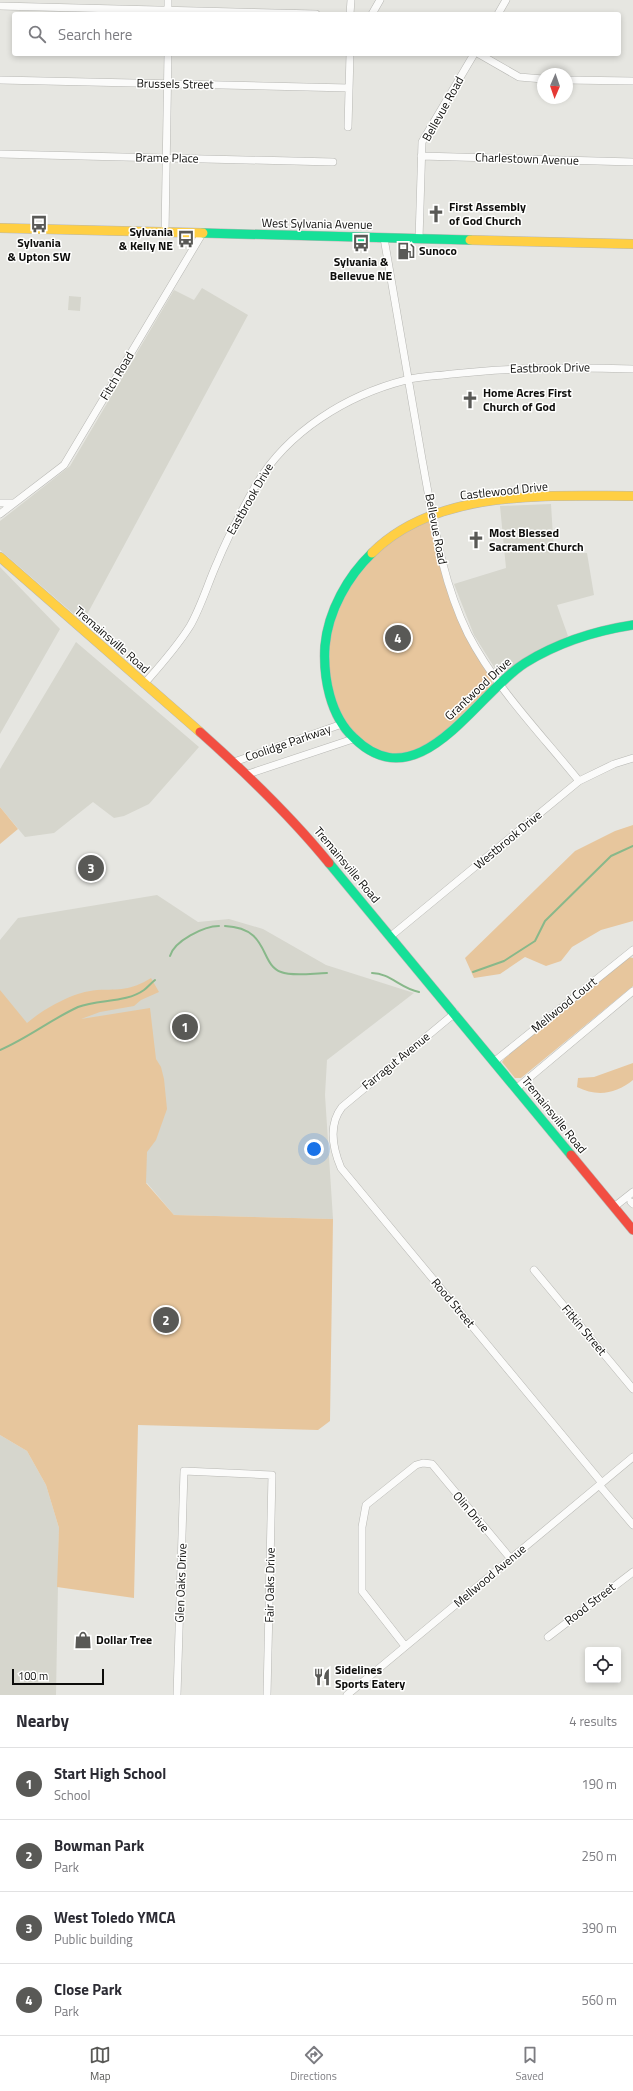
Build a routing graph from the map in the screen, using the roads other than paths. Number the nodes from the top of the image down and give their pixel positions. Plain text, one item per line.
1 (168, 0) edge
2 (351, 0) edge
3 (380, 0) edge
4 (506, 0) edge
5 (0, 6) edge
6 (168, 12) edge
7 (350, 12) edge
8 (373, 12) edge
9 (499, 12) edge
10 (168, 56) edge
11 (350, 56) edge
12 (473, 56) edge
13 (482, 56) edge
14 (537, 79) edge
15 (0, 80) edge
16 (573, 80) edge
17 (633, 81) edge
18 (167, 84) junction
19 (349, 88) junction
20 (348, 127) dead end
21 (0, 154) edge
22 (422, 156) junction
23 (166, 158) junction
24 (333, 162) dead end
25 (633, 162) edge
26 (0, 228) edge
27 (165, 233) junction
28 (202, 234) junction
29 (384, 238) junction
30 (419, 239) junction
31 (633, 244) edge
32 (633, 369) edge
33 (408, 379) junction
34 (633, 496) edge
35 (16, 502) junction
36 (0, 503) edge
37 (0, 514) edge
38 (432, 514) junction
39 (0, 558) edge
40 (633, 625) edge
41 (499, 683) junction
42 (144, 684) junction
43 (342, 724) junction
44 (351, 736) junction
45 (633, 758) edge
46 (234, 762) junction
47 (248, 774) junction
48 (579, 781) junction
49 (391, 936) junction
50 (633, 950) edge
51 (633, 991) edge
52 (455, 1013) junction
53 (495, 1061) junction
54 (517, 1088) junction
55 (338, 1111) joint
56 (633, 1192) edge
57 (614, 1207) junction
58 (633, 1230) edge
59 (534, 1270) dead end
60 (633, 1389) edge
61 (633, 1457) edge
62 (272, 1475) joint
63 (601, 1484) junction
64 (633, 1525) edge
65 (511, 1559) junction
66 (633, 1572) edge
67 (548, 1637) dead end
68 (405, 1646) junction
69 (177, 1695) edge
70 (267, 1695) edge
71 (347, 1695) edge

1 - 6 street
2 - 7 street
3 - 8 street
4 - 9 street
5 - 6 street
10 - 18 street
11 - 19 street
12 - 22 street, Bellevue Road
13 - 14 street
15 - 18 street, Brussels Street
16 - 17 street
18 - 19 street, Brussels Street
18 - 23 street
19 - 20 street
21 - 23 street, Brame Place
22 - 25 street, Charlestown Avenue
22 - 30 street, Bellevue Road
23 - 24 street, Brame Place
23 - 27 street
26 - 27 street, West Sylvania Avenue
27 - 28 street, West Sylvania Avenue
28 - 29 street, West Sylvania Avenue
28 - 35 street, Fitch Road
29 - 30 street, West Sylvania Avenue
29 - 33 street, Bellevue Road
30 - 31 street, West Sylvania Avenue
32 - 33 street, Eastbrook Drive
33 - 38 street, Bellevue Road
33 - 42 street, Eastbrook Drive
34 - 38 street, Castlewood Drive
35 - 36 street
35 - 37 street, Fitch Road
38 - 41 street, Bellevue Road
38 - 43 street, Castlewood Drive
39 - 42 street, Tremainsville Road
40 - 41 street, Grantwood Drive
41 - 44 street, Grantwood Drive
41 - 48 street, Bellevue Road
42 - 46 street, Tremainsville Road
43 - 44 street, Castlewood Drive
43 - 46 street, Coolidge Parkway
44 - 47 street, Coolidge Parkway
45 - 48 street, Westbrook Drive
46 - 47 street, Tremainsville Road
47 - 49 street, Tremainsville Road
48 - 49 street, Westbrook Drive
49 - 52 street, Tremainsville Road
50 - 53 street, Mellwood Court
51 - 54 street
52 - 53 street, Tremainsville Road
52 - 55 street, Farragut Avenue
53 - 54 street, Tremainsville Road
54 - 57 street, Tremainsville Road
55 - 63 street, Rood Street
56 - 57 street
57 - 58 street, Tremainsville Road
59 - 60 street, Fitkin Street
61 - 63 street, Mellwood Avenue
62 - 69 street, Glen Oaks Drive
62 - 70 street, Fair Oaks Drive
63 - 64 street, Rood Street
63 - 65 street, Mellwood Avenue
65 - 68 street, Mellwood Avenue
65 - 68 street, Olin Drive
66 - 67 street, Rood Street
68 - 71 street, Mellwood Avenue

